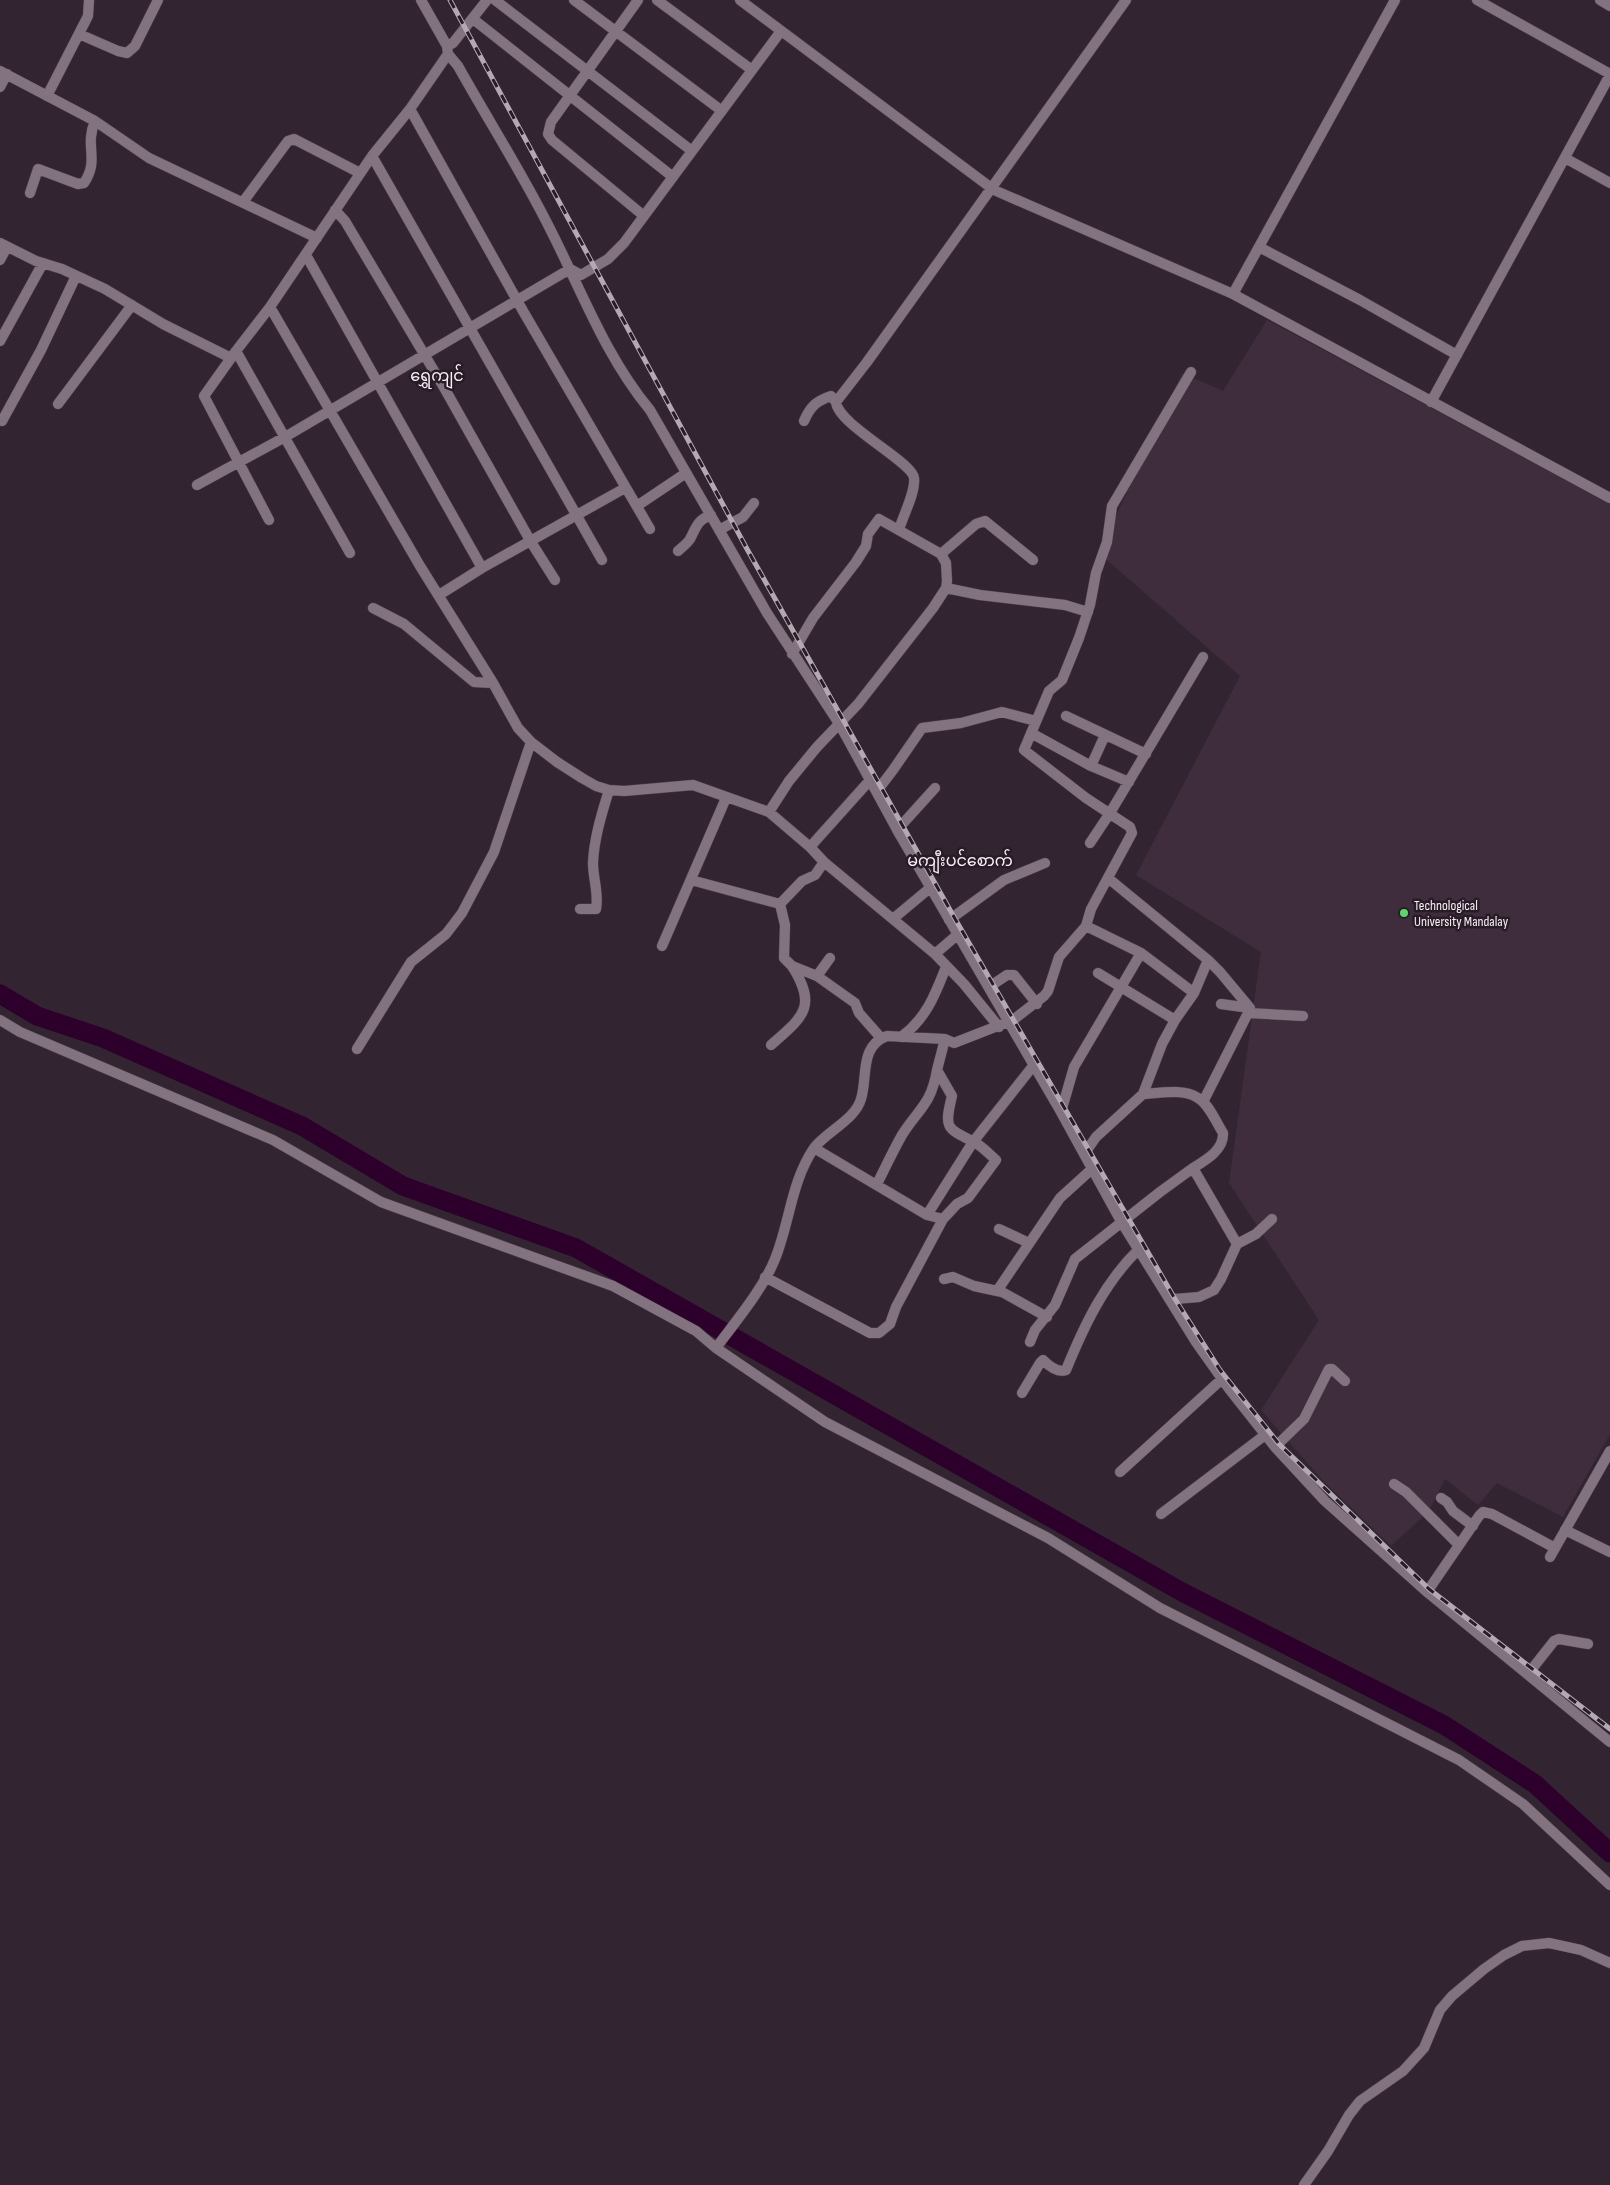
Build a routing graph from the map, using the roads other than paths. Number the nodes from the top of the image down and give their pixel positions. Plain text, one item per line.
1 (89, 0) edge
2 (158, 0) edge
3 (421, 0) edge
4 (487, 0) edge
5 (495, 0) edge
6 (574, 0) edge
7 (638, 0) edge
8 (657, 0) edge
9 (740, 0) edge
10 (1126, 0) edge
11 (1395, 0) edge
12 (1477, 0) edge
13 (1600, 0) edge
14 (1610, 6) edge
15 (473, 19) junction
16 (781, 31) junction
17 (616, 32) junction
18 (79, 34) junction
19 (447, 50) junction
20 (752, 70) junction
21 (588, 71) junction
22 (3, 73) edge
23 (1610, 75) edge
24 (0, 87) edge
25 (47, 96) junction
26 (570, 96) junction
27 (410, 109) junction
28 (722, 111) junction
29 (95, 121) junction
30 (692, 151) junction
31 (372, 156) junction
32 (1565, 158) junction
33 (360, 173) junction
34 (673, 177) junction
35 (1610, 183) edge
36 (991, 188) junction
37 (30, 193) dead end
38 (244, 202) junction
39 (335, 210) junction
40 (644, 216) junction
41 (317, 238) junction
42 (4, 245) edge
43 (1259, 246) junction
44 (306, 255) junction
45 (0, 260) edge
46 (43, 263) junction
47 (570, 269) junction
48 (76, 276) junction
49 (1233, 294) junction
50 (517, 301) junction
51 (132, 305) junction
52 (270, 306) junction
53 (470, 328) junction
54 (0, 341) edge
55 (233, 354) junction
56 (424, 355) junction
57 (1457, 355) junction
58 (1191, 372) dead end
59 (378, 383) junction
60 (836, 402) junction
61 (1431, 402) junction
62 (58, 404) dead end
63 (330, 411) junction
64 (2, 421) dead end
65 (804, 421) dead end
66 (285, 437) junction
67 (240, 462) junction
68 (686, 473) junction
69 (197, 484) dead end
70 (625, 488) junction
71 (1610, 498) edge
72 (754, 503) dead end
73 (637, 506) junction
74 (710, 515) junction
75 (576, 516) junction
76 (269, 520) dead end
77 (650, 529) dead end
78 (720, 530) junction
79 (898, 530) junction
80 (531, 542) junction
81 (678, 551) dead end
82 (350, 553) dead end
83 (941, 554) junction
84 (602, 560) dead end
85 (1032, 560) dead end
86 (482, 568) junction
87 (555, 580) dead end
88 (946, 588) junction
89 (438, 595) junction
90 (373, 608) dead end
91 (1088, 612) junction
92 (792, 654) junction
93 (1203, 656) dead end
94 (493, 683) junction
95 (1066, 716) dead end
96 (1036, 721) junction
97 (840, 725) junction
98 (1031, 733) junction
99 (1105, 735) junction
100 (531, 742) junction
101 (1146, 754) junction
102 (1091, 766) junction
103 (871, 779) junction
104 (1129, 782) junction
105 (935, 788) dead end
106 (609, 790) junction
107 (877, 791) junction
108 (726, 798) junction
109 (770, 812) junction
110 (1110, 813) junction
111 (897, 830) junction
112 (1090, 844) dead end
113 (810, 847) junction
114 (824, 862) junction
115 (1045, 863) dead end
116 (1108, 878) junction
117 (691, 880) junction
118 (930, 888) junction
119 (780, 904) junction
120 (580, 909) dead end
121 (894, 918) junction
122 (949, 920) junction
123 (1086, 926) junction
124 (956, 935) junction
125 (662, 946) dead end
126 (1141, 953) junction
127 (935, 954) junction
128 (830, 958) dead end
129 (1208, 960) junction
130 (792, 966) junction
131 (946, 967) junction
132 (1098, 973) dead end
133 (817, 976) junction
134 (989, 987) junction
135 (1121, 987) junction
136 (1194, 993) junction
137 (1037, 1004) junction
138 (1221, 1004) dead end
139 (1249, 1011) junction
140 (1303, 1016) dead end
141 (0, 1020) edge
142 (1175, 1020) junction
143 (1004, 1025) junction
144 (901, 1037) junction
145 (882, 1038) junction
146 (945, 1039) junction
147 (771, 1045) dead end
148 (357, 1049) dead end
149 (1033, 1066) junction
150 (937, 1070) junction
151 (1143, 1094) junction
152 (1203, 1102) junction
153 (1061, 1112) junction
154 (974, 1142) junction
155 (814, 1148) junction
156 (1085, 1153) junction
157 (1093, 1168) junction
158 (1193, 1168) junction
159 (877, 1184) junction
160 (927, 1215) junction
161 (942, 1219) junction
162 (1272, 1219) dead end
163 (1122, 1223) junction
164 (998, 1229) dead end
165 (1029, 1243) junction
166 (1237, 1244) junction
167 (1139, 1249) junction
168 (765, 1277) junction
169 (944, 1279) dead end
170 (997, 1291) junction
171 (1168, 1296) junction
172 (1047, 1317) junction
173 (1030, 1342) dead end
174 (719, 1344) junction
175 (1222, 1379) junction
176 (1346, 1381) dead end
177 (1022, 1393) dead end
178 (1265, 1435) junction
179 (1275, 1447) junction
180 (1610, 1451) edge
181 (1120, 1472) dead end
182 (1394, 1484) dead end
183 (1442, 1498) dead end
184 (1161, 1514) dead end
185 (1472, 1526) junction
186 (1565, 1530) junction
187 (1459, 1545) junction
188 (1610, 1552) edge
189 (1427, 1592) junction
190 (1588, 1644) dead end
191 (1528, 1674) junction
192 (1610, 1742) edge
193 (1610, 1885) edge
194 (1610, 1963) edge
195 (1304, 2185) edge

1 - 18 street
2 - 18 street
3 - 19 street
4 - 15 street
5 - 21 street
6 - 17 street
7 - 17 street
8 - 20 street
9 - 16 street
10 - 36 street
11 - 43 street
12 - 23 street
13 - 14 street
15 - 19 street
15 - 26 street
16 - 20 street
16 - 36 street
17 - 21 street
17 - 28 street
18 - 25 street
19 - 27 street
19 - 47 street
20 - 28 street
21 - 26 street
21 - 30 street
22 - 24 street
22 - 25 street
23 - 32 street
25 - 29 street
26 - 34 street
26 - 40 street
27 - 31 street
27 - 50 street
28 - 30 street
29 - 37 street
29 - 38 street
30 - 34 street
31 - 33 street
31 - 53 street
32 - 35 street
32 - 57 street
33 - 38 street
33 - 39 street
34 - 40 street
36 - 49 street
36 - 60 street
38 - 41 street
39 - 41 street
39 - 56 street
40 - 47 street
41 - 44 street
42 - 45 street
42 - 46 street
43 - 49 street
43 - 57 street
44 - 52 street
44 - 59 street
46 - 48 street
46 - 54 street
47 - 50 street
47 - 68 street
48 - 51 street
48 - 64 street
49 - 61 street
50 - 53 street
50 - 70 street
51 - 55 street
51 - 62 street
52 - 55 street
52 - 63 street
53 - 56 street
53 - 75 street
55 - 66 street
55 - 67 street
56 - 59 street
56 - 80 street
57 - 61 street
58 - 91 street
59 - 63 street
59 - 86 street
60 - 65 street
60 - 79 street
61 - 71 street
63 - 66 street
63 - 89 street
66 - 67 street
66 - 82 street
67 - 69 street
67 - 76 street
68 - 73 street
68 - 74 street
70 - 73 street
70 - 75 street
72 - 78 street
73 - 77 street
74 - 78 street
74 - 81 street
75 - 80 street
75 - 84 street
78 - 92 street
79 - 83 street
79 - 92 street
80 - 86 street
80 - 87 street
83 - 85 street
83 - 88 street
86 - 89 street
88 - 91 street
88 - 97 street
89 - 94 street
90 - 94 street
91 - 96 street
92 - 97 street
93 - 101 street
94 - 100 street
95 - 99 street
96 - 98 street
96 - 107 street
97 - 103 street
97 - 109 street
98 - 102 street
98 - 110 street
99 - 101 street
99 - 102 street
100 - 106 street
100 - 148 street
101 - 104 street
102 - 104 street
103 - 107 street
103 - 113 street
104 - 110 street
105 - 111 street
106 - 108 street
106 - 120 street
107 - 111 street
108 - 109 street
108 - 117 street
109 - 113 street
110 - 112 street
110 - 116 street
111 - 118 street
113 - 114 street
114 - 119 street
114 - 121 street
115 - 122 street
116 - 123 street
116 - 129 street
117 - 119 street
117 - 125 street
118 - 121 street
118 - 122 street
119 - 130 street
121 - 127 street
122 - 124 street
123 - 126 street
123 - 137 street
124 - 127 street
124 - 134 street
126 - 135 street
126 - 136 street
127 - 131 street
128 - 133 street
129 - 136 street
129 - 139 street
130 - 133 street
130 - 147 street
131 - 143 street
131 - 144 street
132 - 135 street
133 - 145 street
134 - 137 street
134 - 143 street
135 - 142 street
135 - 153 street
136 - 142 street
137 - 143 street
138 - 139 street
139 - 140 street
139 - 152 street
141 - 174 street
142 - 151 street
143 - 146 street
143 - 149 street
144 - 145 street
144 - 146 street
145 - 155 street
146 - 150 street
149 - 153 street
149 - 154 street
150 - 154 street
150 - 159 street
151 - 152 street
151 - 156 street
152 - 158 street
153 - 156 street
154 - 160 street
154 - 161 street
155 - 159 street
155 - 168 street
156 - 157 street
157 - 163 street
157 - 165 street
158 - 163 street
158 - 166 street
159 - 160 street
160 - 161 street
161 - 168 street
162 - 166 street
163 - 167 street
163 - 172 street
164 - 165 street
165 - 170 street
166 - 171 street
167 - 171 street
167 - 177 street
168 - 174 street
169 - 170 street
170 - 172 street
171 - 175 street
172 - 173 street
174 - 193 street
175 - 178 street
175 - 181 street
176 - 179 street
178 - 179 street
178 - 184 street
179 - 189 street
180 - 186 street
182 - 187 street
183 - 185 street
185 - 186 street
185 - 187 street
186 - 188 street
187 - 189 street
189 - 191 street
190 - 191 street
191 - 192 street
194 - 195 street

